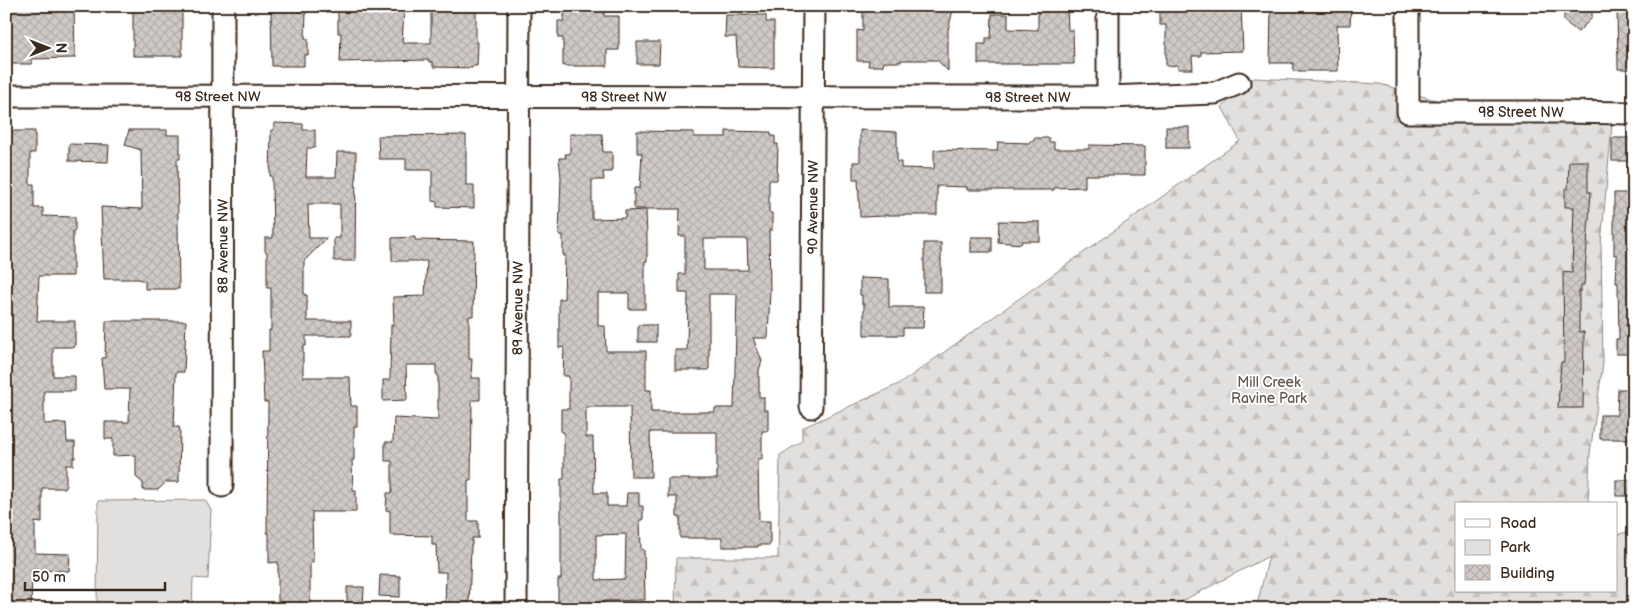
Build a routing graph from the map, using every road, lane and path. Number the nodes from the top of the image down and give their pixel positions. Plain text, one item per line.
1 (223, 6) edge
2 (519, 6) edge
3 (814, 6) edge
4 (1108, 6) edge
5 (1408, 6) edge
6 (1239, 83) dead end
7 (6, 96) edge
8 (223, 96) junction
9 (518, 96) junction
10 (813, 97) junction
11 (1108, 97) junction
12 (1634, 113) edge
13 (812, 407) dead end
14 (222, 486) dead end
15 (516, 609) edge

1 - 8 street, 88 Avenue NW
2 - 9 street, 89 Avenue NW
3 - 10 street, 90 Avenue NW
4 - 11 street
5 - 12 street, 98 Street NW
6 - 11 street, 98 Street NW
7 - 8 street, 98 Street NW
8 - 9 street, 98 Street NW
8 - 14 street, 88 Avenue NW
9 - 10 street, 98 Street NW
9 - 15 street, 89 Avenue NW
10 - 11 street, 98 Street NW
10 - 13 street, 90 Avenue NW

